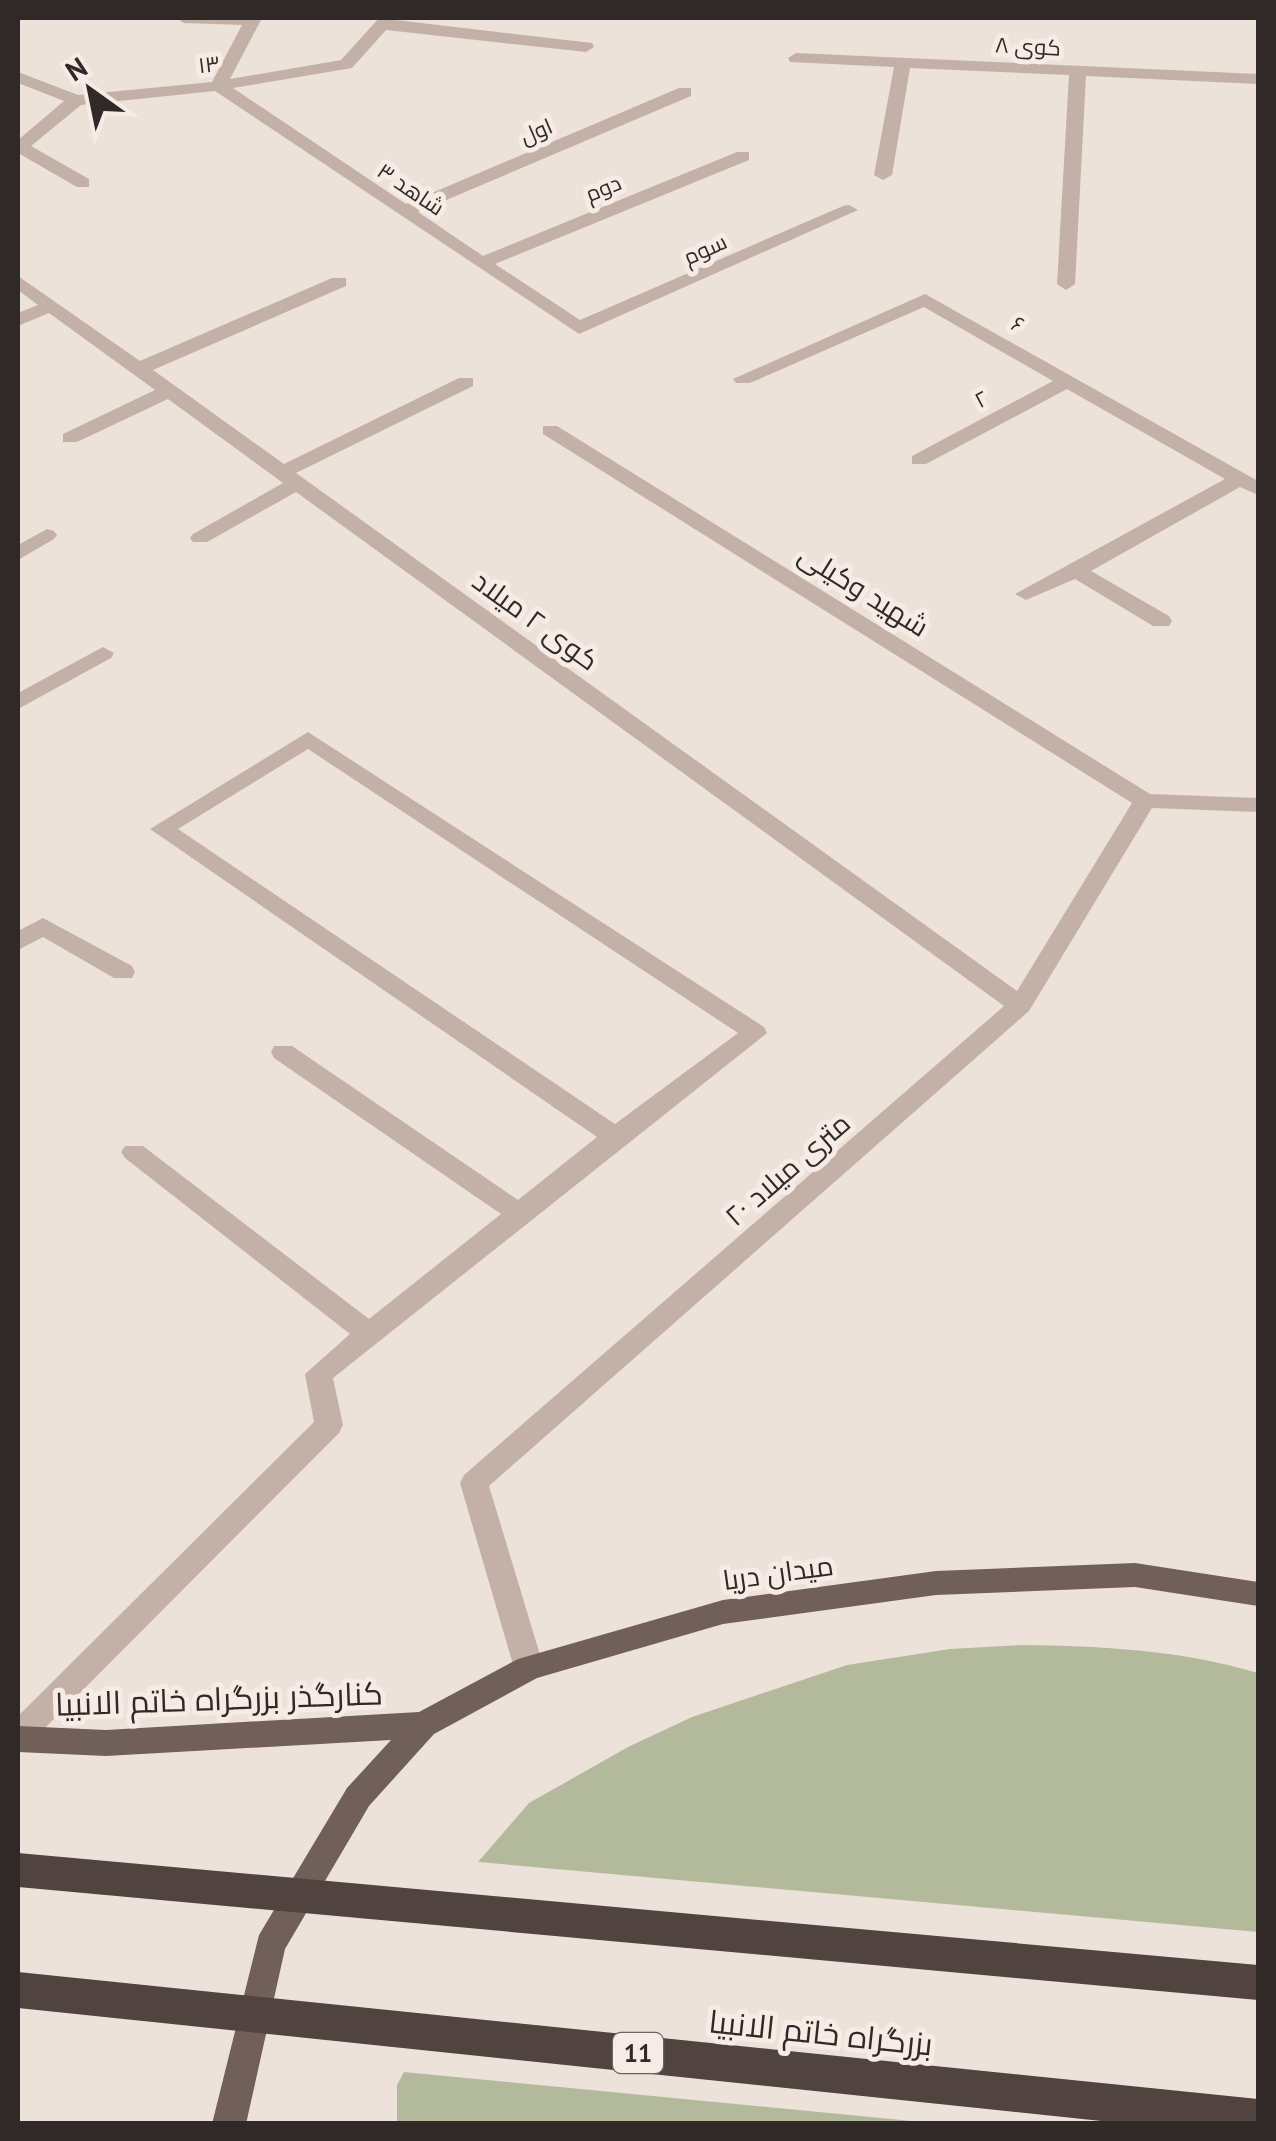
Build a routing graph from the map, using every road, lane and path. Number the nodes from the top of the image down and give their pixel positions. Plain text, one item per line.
1 (184, 18) edge
2 (253, 19) edge
3 (387, 21) edge
4 (586, 47) dead end
5 (796, 58) dead end
6 (903, 63) junction
7 (1078, 71) junction
8 (18, 77) edge
9 (1258, 79) edge
10 (218, 86) junction
11 (685, 92) dead end
12 (76, 100) junction
13 (18, 148) edge
14 (743, 156) dead end
15 (883, 176) dead end
16 (83, 182) dead end
17 (849, 210) dead end
18 (404, 211) junction
19 (480, 263) junction
20 (18, 282) edge
21 (339, 282) dead end
22 (1066, 284) dead end
23 (50, 306) junction
24 (18, 320) edge
25 (578, 328) joint
26 (139, 369) junction
27 (743, 380) dead end
28 (1067, 381) junction
29 (466, 382) dead end
30 (169, 390) junction
31 (550, 430) dead end
32 (70, 438) dead end
33 (919, 460) dead end
34 (289, 478) junction
35 (1249, 484) edge
36 (47, 536) dead end
37 (200, 538) dead end
38 (18, 554) edge
39 (1076, 572) junction
40 (1026, 594) dead end
41 (1161, 621) dead end
42 (103, 653) dead end
43 (18, 702) edge
44 (1146, 801) junction
45 (1258, 805) edge
46 (18, 942) edge
47 (123, 972) dead end
48 (1020, 1005) junction
49 (283, 1052) dead end
50 (615, 1137) junction
51 (134, 1152) dead end
52 (519, 1214) junction
53 (369, 1334) junction
54 (1258, 1594) edge
55 (529, 1668) junction
56 (423, 1725) junction
57 (18, 1737) edge
58 (18, 1870) edge
59 (1258, 1983) edge
60 (18, 1990) edge
61 (1258, 2118) edge
62 (229, 2124) edge

1 - 2 street
2 - 10 street
3 - 4 street
3 - 10 street, ۱۳
5 - 6 street, کوی ۸
6 - 7 street, کوی ۸
6 - 15 street
7 - 9 street, کوی ۸
7 - 22 street
8 - 12 street, ۱۳
10 - 12 street, ۱۳
10 - 18 street, شاهد ۳
11 - 18 street, اول
12 - 13 street
13 - 16 street
14 - 19 street, دوم
17 - 25 street, سوم
18 - 19 street, شاهد ۳
19 - 25 street, شاهد ۳
20 - 23 street, کوی ۲ میلاد
21 - 26 street
23 - 24 street
23 - 26 street, کوی ۲ میلاد
26 - 30 street, کوی ۲ میلاد
27 - 28 street, ۶
28 - 33 street, ۲
28 - 35 street, ۶
29 - 34 street
30 - 32 street
30 - 34 street, کوی ۲ میلاد
31 - 44 street, شهید وکیلی
34 - 37 street
34 - 48 street, کوی ۲ میلاد
35 - 39 street
36 - 38 street
39 - 40 street
39 - 41 street
42 - 43 street
44 - 45 street
44 - 48 street, ۲۰ متری میلاد
46 - 47 street
48 - 55 street, ۲۰ متری میلاد
49 - 52 street
50 - 50 street
50 - 52 street
51 - 53 street
52 - 53 street
53 - 57 street
54 - 55 main road, میدان دریا
55 - 56 main road, میدان دریا
56 - 57 main road, کنارگذر بزرگراه خاتم الانبیا
56 - 62 main road, میدان دریا
58 - 59 highway
60 - 61 highway, بزرگراه خاتم الانبیا / 11

